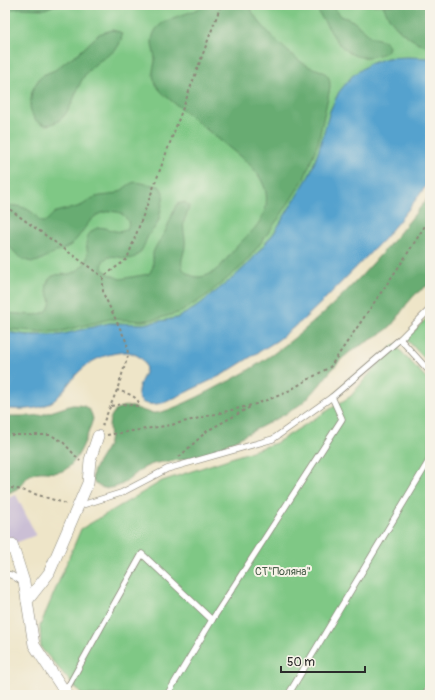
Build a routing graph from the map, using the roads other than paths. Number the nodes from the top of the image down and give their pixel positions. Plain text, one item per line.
1 (430, 309) edge
2 (400, 339) junction
3 (430, 372) edge
4 (332, 397) junction
5 (98, 436) road end
6 (430, 459) edge
7 (77, 507) junction
8 (12, 544) dead end
9 (5, 574) edge
10 (24, 582) junction
11 (27, 601) junction
12 (212, 620) junction
13 (430, 686) edge
14 (66, 694) edge
15 (167, 695) edge
16 (288, 695) edge
17 (425, 695) edge

1 - 2 lane
2 - 3 lane
2 - 4 lane
4 - 7 lane
4 - 12 lane
5 - 7 street
6 - 16 lane
7 - 11 street
8 - 10 street
9 - 10 lane
10 - 11 street
11 - 14 street
12 - 14 lane
12 - 15 lane
13 - 17 lane

